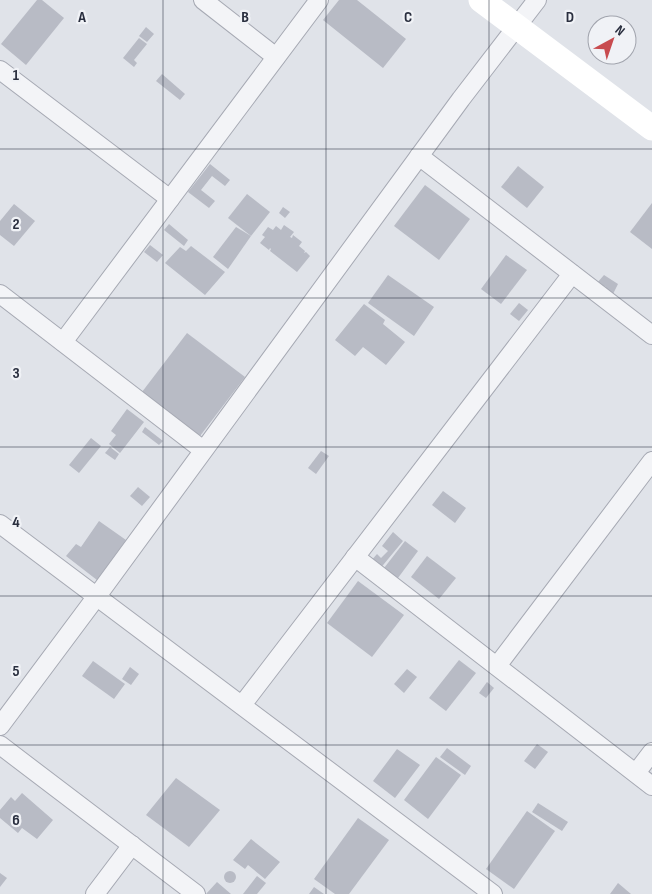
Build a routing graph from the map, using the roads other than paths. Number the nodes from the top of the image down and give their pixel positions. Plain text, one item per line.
1 (203, 0) edge
2 (319, 0) edge
3 (481, 0) edge
4 (537, 0) edge
5 (516, 26) junction
6 (276, 57) junction
7 (0, 70) edge
8 (652, 128) edge
9 (418, 156) junction
10 (170, 198) junction
11 (572, 274) junction
12 (0, 294) edge
13 (652, 335) edge
14 (63, 342) junction
15 (203, 450) junction
16 (652, 461) edge
17 (0, 524) edge
18 (355, 557) junction
19 (97, 596) junction
20 (497, 666) junction
21 (242, 705) junction
22 (0, 726) edge
23 (0, 745) edge
24 (652, 752) edge
25 (636, 773) junction
26 (652, 786) edge
27 (132, 845) junction
28 (95, 894) edge
29 (196, 894) edge
30 (493, 894) edge

1 - 6 street
2 - 6 street
3 - 5 street
4 - 5 street
5 - 8 street
5 - 9 street
6 - 10 street
7 - 10 street
9 - 11 street
9 - 15 street
10 - 14 street
11 - 13 street
11 - 18 street
12 - 14 street
14 - 15 street
15 - 19 street
16 - 20 street
17 - 19 street
18 - 20 street
18 - 21 street
19 - 21 street
19 - 22 street
20 - 25 street
21 - 30 street
23 - 27 street
24 - 25 street
25 - 26 street
27 - 28 street
27 - 29 street

